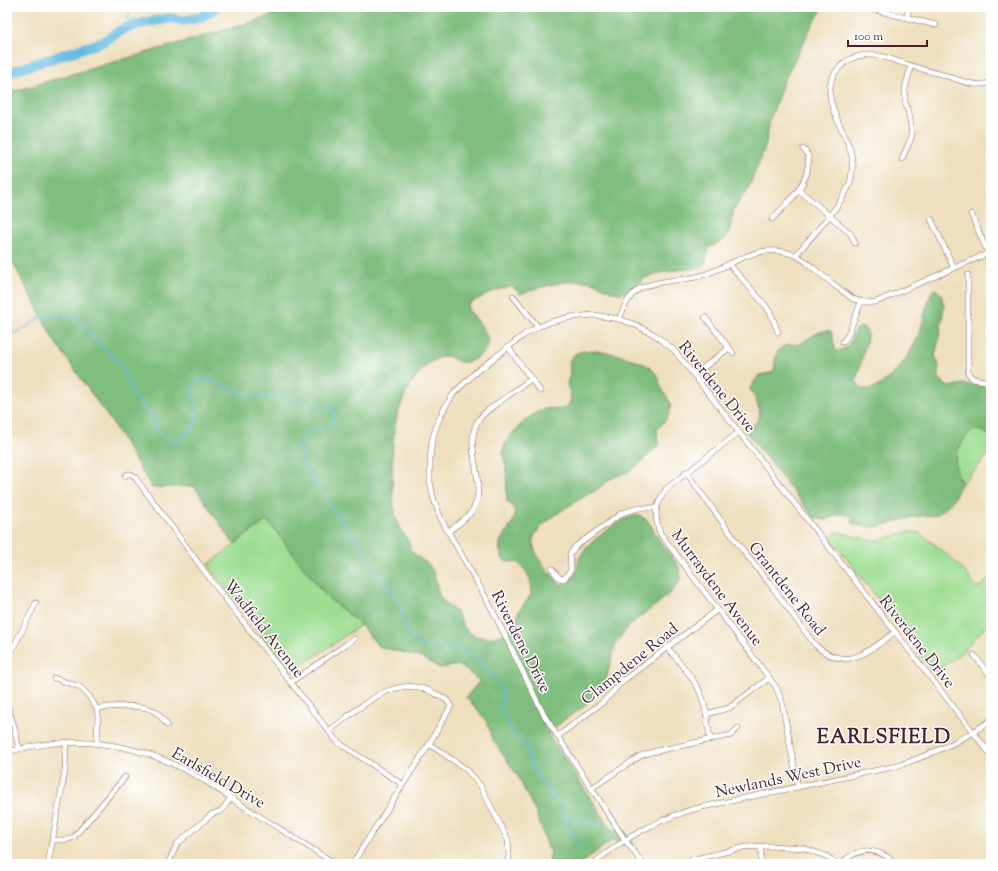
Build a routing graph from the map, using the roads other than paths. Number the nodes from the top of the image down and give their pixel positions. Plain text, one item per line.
1 (863, 7) edge
2 (909, 7) edge
3 (907, 17) junction
4 (936, 25) dead end
5 (911, 66) junction
6 (991, 83) edge
7 (803, 149) dead end
8 (902, 159) dead end
9 (799, 190) junction
10 (971, 214) dead end
11 (828, 215) junction
12 (772, 219) dead end
13 (931, 220) dead end
14 (855, 242) dead end
15 (990, 253) edge
16 (796, 255) junction
17 (729, 264) junction
18 (954, 268) junction
19 (968, 275) dead end
20 (513, 296) dead end
21 (861, 302) junction
22 (705, 317) dead end
23 (619, 319) junction
24 (538, 327) junction
25 (778, 332) dead end
26 (843, 342) dead end
27 (508, 348) junction
28 (729, 348) junction
29 (733, 353) dead end
30 (694, 375) junction
31 (531, 379) junction
32 (991, 382) edge
33 (540, 391) dead end
34 (739, 432) junction
35 (686, 472) junction
36 (125, 476) dead end
37 (656, 508) junction
38 (449, 531) junction
39 (552, 569) dead end
40 (36, 603) dead end
41 (717, 610) junction
42 (895, 632) junction
43 (354, 639) dead end
44 (667, 647) junction
45 (974, 656) dead end
46 (7, 660) edge
47 (991, 677) edge
48 (54, 678) dead end
49 (769, 678) junction
50 (291, 682) junction
51 (7, 706) edge
52 (97, 709) junction
53 (706, 714) junction
54 (991, 720) edge
55 (167, 725) dead end
56 (738, 728) dead end
57 (330, 730) junction
58 (973, 733) junction
59 (558, 736) junction
60 (710, 739) junction
61 (66, 742) junction
62 (97, 743) junction
63 (429, 744) junction
64 (20, 748) junction
65 (7, 752) edge
66 (991, 755) edge
67 (126, 777) dead end
68 (402, 784) junction
69 (798, 787) junction
70 (592, 788) junction
71 (231, 798) junction
72 (53, 840) junction
73 (625, 840) junction
74 (761, 847) junction
75 (691, 860) dead end
76 (48, 864) edge
77 (168, 864) edge
78 (336, 864) edge
79 (352, 864) edge
80 (507, 864) edge
81 (593, 864) edge
82 (643, 864) edge
83 (761, 864) edge
84 (837, 864) edge
85 (841, 864) edge
86 (897, 864) edge

1 - 3 street
2 - 3 street
3 - 4 street
5 - 6 street
5 - 8 street
5 - 11 street
7 - 9 street
9 - 11 street
9 - 12 street
10 - 15 street
11 - 14 street
11 - 16 street
13 - 18 street
15 - 18 street
16 - 17 street
16 - 21 street
17 - 23 street
17 - 25 street
18 - 21 street
19 - 32 street
20 - 24 street
21 - 26 street
22 - 28 street
23 - 24 street, Riverdene Drive
23 - 30 street, Riverdene Drive
24 - 27 street, Riverdene Drive
27 - 31 street
27 - 38 street, Riverdene Drive
28 - 29 street
28 - 30 street
30 - 34 street, Riverdene Drive
31 - 33 street
31 - 38 street
34 - 35 street
34 - 42 street, Riverdene Drive
35 - 37 street
35 - 42 street, Grantdene Road
36 - 50 street, Wadfield Avenue
37 - 39 street
37 - 41 street, Murraydene Avenue
38 - 59 street, Riverdene Drive
40 - 46 street
41 - 44 street, Clampdene Road
41 - 49 street, Murraydene Avenue
42 - 58 street, Riverdene Drive
43 - 50 street
44 - 53 street
44 - 59 street, Clampdene Road
45 - 47 street
48 - 52 street
49 - 53 street
49 - 69 street, Murraydene Avenue
50 - 57 street, Wadfield Avenue
51 - 64 street
52 - 55 street
52 - 62 street
53 - 60 street
54 - 58 street, Newlands West Drive
56 - 60 street
57 - 63 street
57 - 68 street, Wadfield Avenue
58 - 66 street, Riverdene Drive
58 - 69 street, Newlands West Drive
59 - 70 street, Riverdene Drive
60 - 70 street
61 - 62 street, Earlsfield Drive
61 - 64 street, Earlsfield Drive
61 - 72 street
62 - 71 street, Earlsfield Drive
63 - 68 street
63 - 80 street
64 - 65 street, Earlsfield Drive
67 - 72 street
68 - 79 street
69 - 73 street, Newlands West Drive
70 - 73 street, Riverdene Drive
71 - 77 street
71 - 78 street, Earlsfield Drive
72 - 76 street
73 - 81 street, Newlands West Drive
73 - 82 street, Riverdene Drive
74 - 75 street
74 - 83 street
74 - 84 street
85 - 86 street

